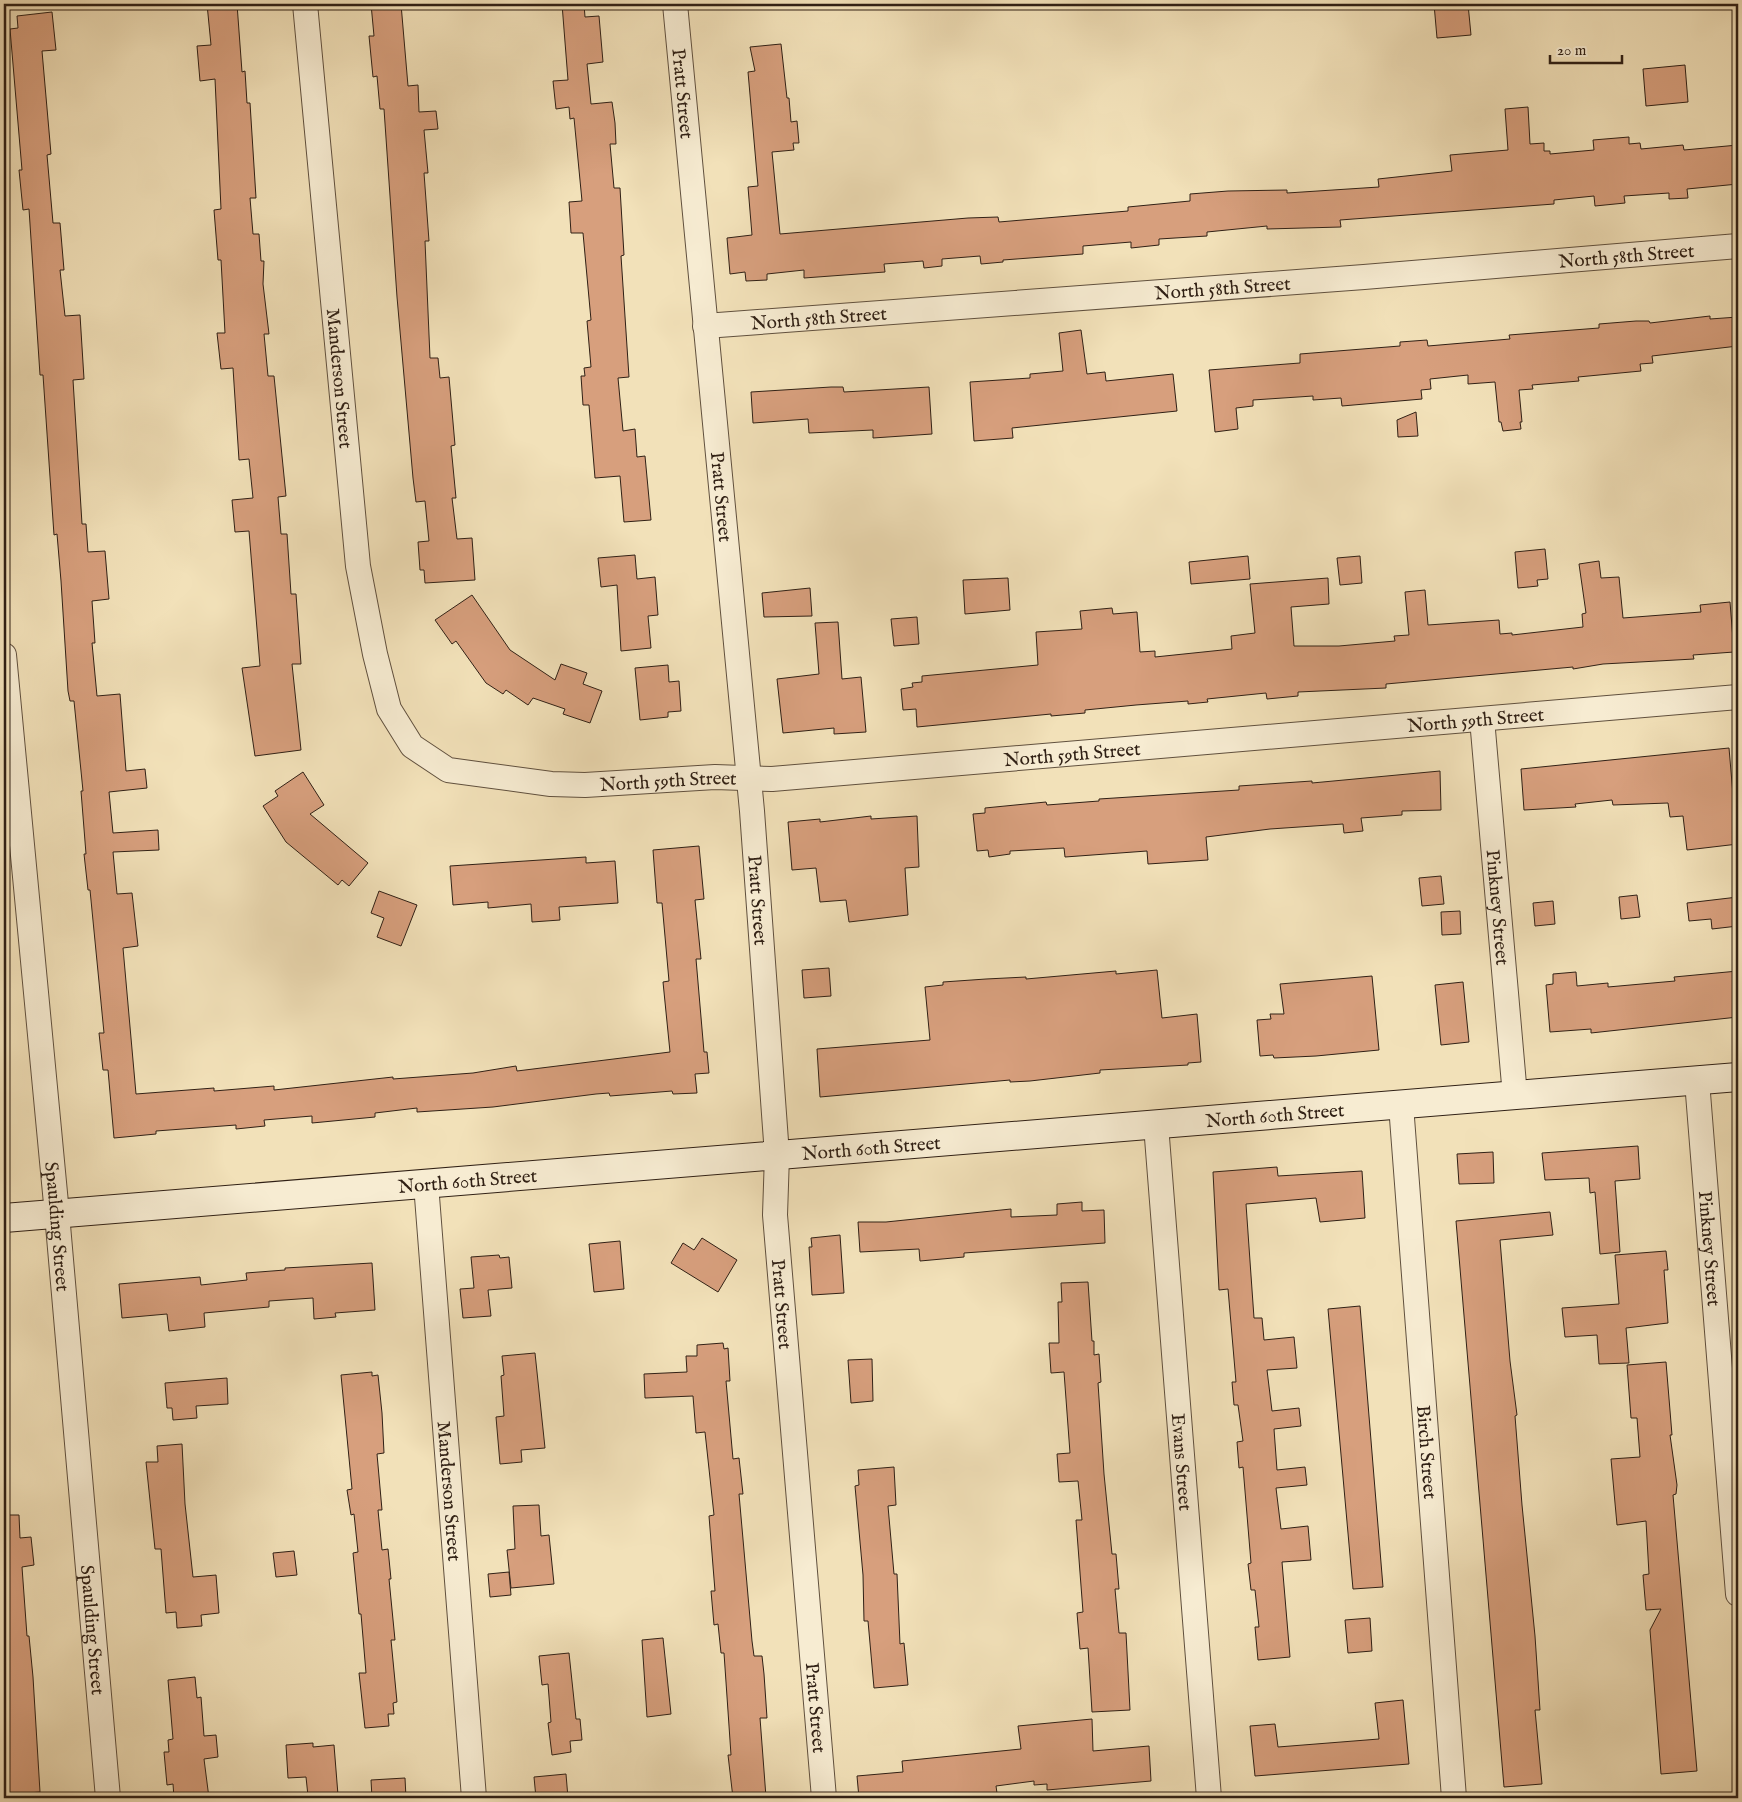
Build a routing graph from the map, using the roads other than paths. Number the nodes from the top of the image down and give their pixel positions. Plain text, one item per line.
1 (305, 4) edge
2 (675, 4) edge
3 (1738, 246) edge
4 (705, 326) junction
5 (4, 655) edge
6 (1738, 698) edge
7 (1482, 719) junction
8 (412, 746) joint
9 (747, 778) junction
10 (1738, 1077) edge
11 (1697, 1081) junction
12 (1515, 1096) junction
13 (1401, 1105) junction
14 (1156, 1125) junction
15 (777, 1155) junction
16 (426, 1184) junction
17 (57, 1214) junction
18 (4, 1218) edge
19 (1738, 1594) edge
20 (108, 1798) edge
21 (474, 1798) edge
22 (824, 1798) edge
23 (1209, 1798) edge
24 (1454, 1798) edge

1 - 8 street, Manderson Street
2 - 4 street, Pratt Street
3 - 4 street, North 58th Street
4 - 9 street, Pratt Street
5 - 17 street, Spaulding Street
6 - 7 street, North 59th Street
7 - 9 street, North 59th Street
7 - 12 street, Pinkney Street
8 - 9 street, North 59th Street
9 - 15 street, Pratt Street
10 - 11 main road, North 60th Street
11 - 12 main road, North 60th Street
11 - 19 street, Pinkney Street
12 - 13 main road, North 60th Street
13 - 14 main road, North 60th Street
13 - 24 street, Birch Street
14 - 15 main road, North 60th Street
14 - 23 street, Evans Street
15 - 16 main road, North 60th Street
15 - 22 street, Pratt Street
16 - 17 main road, North 60th Street
16 - 21 street, Manderson Street
17 - 18 main road, North 60th Street
17 - 20 street, Spaulding Street

